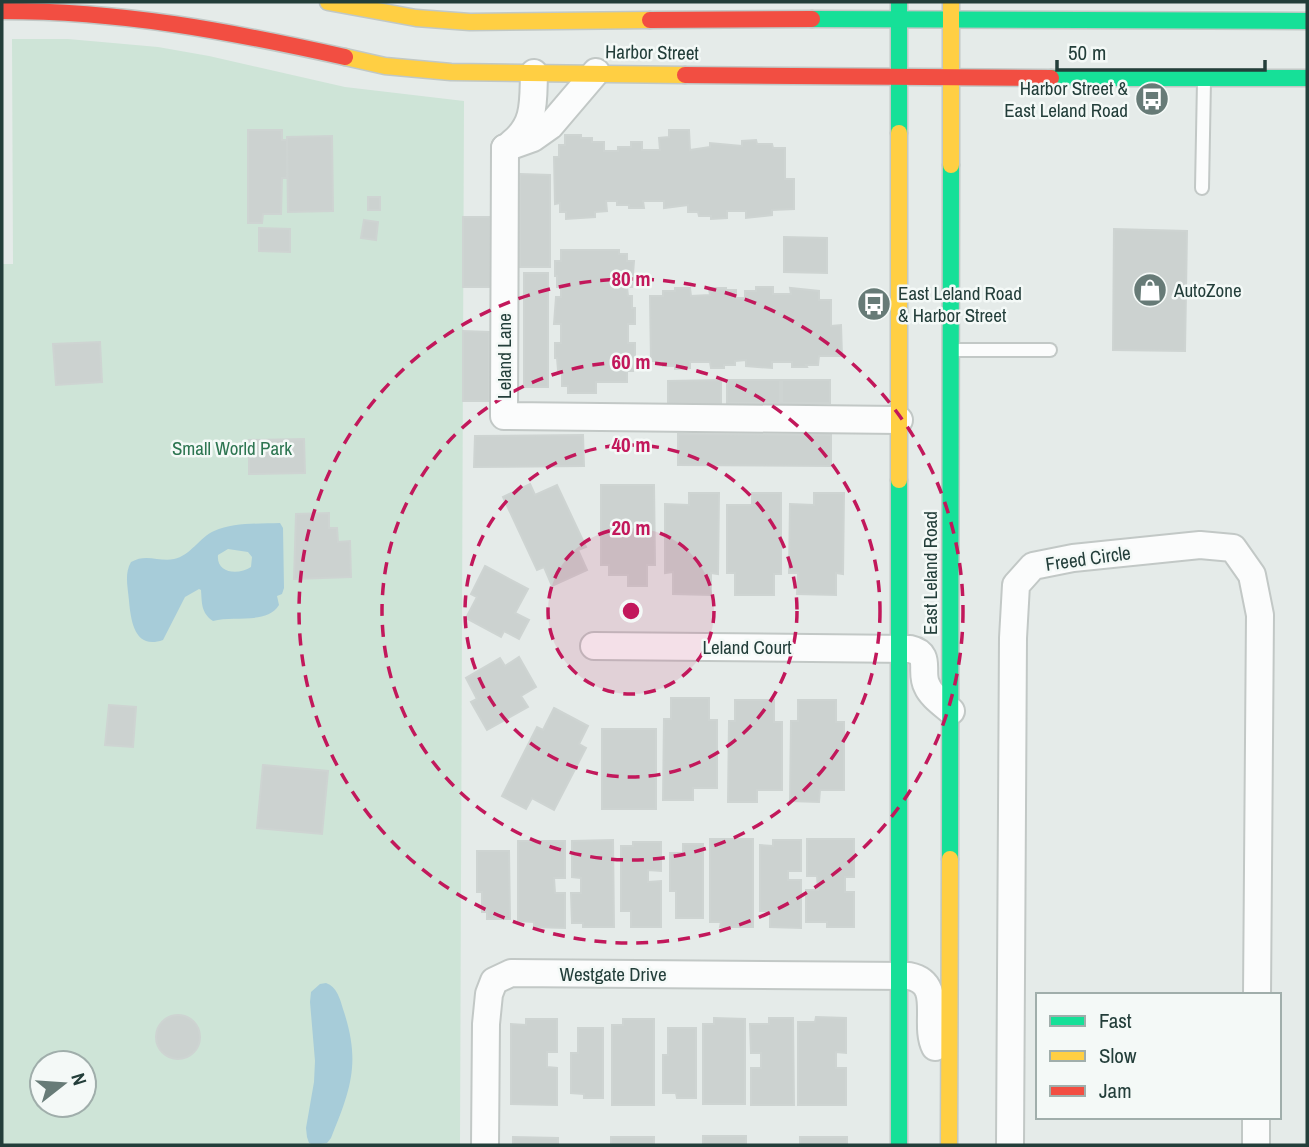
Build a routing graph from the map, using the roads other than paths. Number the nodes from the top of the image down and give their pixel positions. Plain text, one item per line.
1 (328, 2) edge
2 (419, 2) edge
3 (951, 2) edge
4 (899, 10) edge
5 (2, 11) edge
6 (186, 13) edge
7 (416, 19) junction
8 (951, 19) junction
9 (1307, 21) edge
10 (596, 72) junction
11 (534, 73) junction
12 (900, 77) junction
13 (951, 78) junction
14 (1204, 78) junction
15 (1307, 78) edge
16 (505, 148) junction
17 (1202, 187) dead end
18 (1050, 350) dead end
19 (951, 351) junction
20 (899, 420) junction
21 (594, 646) dead end
22 (899, 648) junction
23 (951, 711) junction
24 (898, 975) junction
25 (1257, 993) edge
26 (948, 1060) junction
27 (1256, 1119) edge
28 (485, 1145) edge
29 (899, 1145) edge
30 (949, 1145) edge
31 (1010, 1145) edge
32 (1256, 1145) edge

1 - 7 street, Harbor Street
2 - 7 lane
3 - 8 street, East Leland Road
4 - 7 street, Harbor Street
4 - 8 street, Harbor Street
4 - 12 street, East Leland Road
5 - 6 street, Harbor Street
6 - 11 street, Harbor Street
8 - 9 street, Harbor Street
8 - 13 street, East Leland Road
10 - 11 street, Harbor Street
10 - 12 street, Harbor Street
10 - 16 street
11 - 16 street
12 - 13 street, Harbor Street
12 - 20 street, East Leland Road
13 - 14 street, Harbor Street
13 - 19 street, East Leland Road
14 - 15 street, Harbor Street
14 - 17 lane
16 - 20 street, Leland Lane
18 - 19 lane
19 - 23 street, East Leland Road
20 - 22 street, East Leland Road
21 - 22 street, Leland Court
22 - 23 street
22 - 24 street, East Leland Road
23 - 26 street, East Leland Road
24 - 26 street
24 - 28 street, Westgate Drive
24 - 29 street, East Leland Road
25 - 31 street, Freed Circle
26 - 30 street, East Leland Road
27 - 32 street

